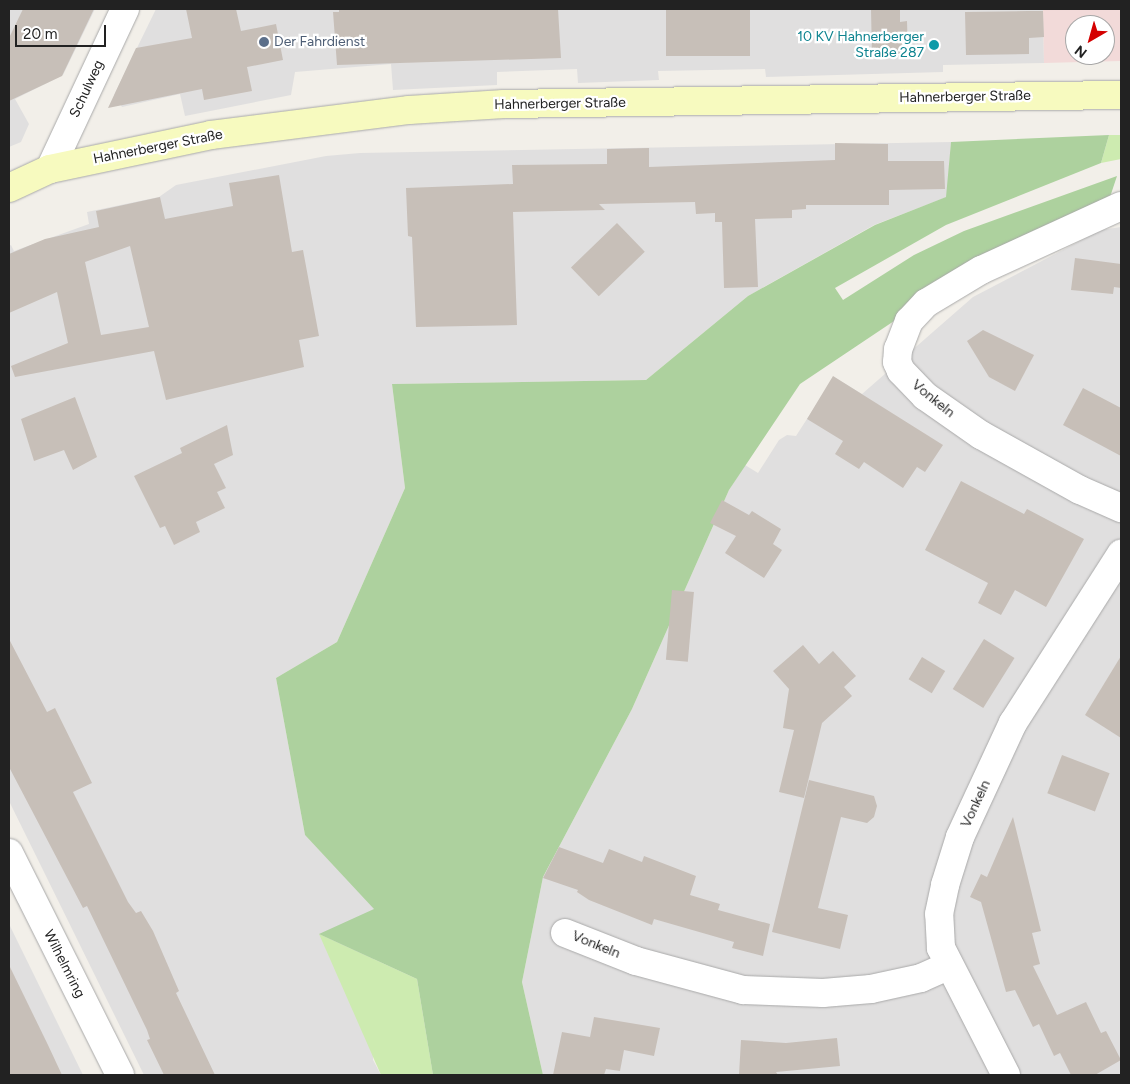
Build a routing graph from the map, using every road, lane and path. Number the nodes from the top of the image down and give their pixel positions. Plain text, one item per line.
1 (125, 9) edge
2 (1121, 95) edge
3 (50, 169) junction
4 (9, 188) edge
5 (1121, 206) edge
6 (1121, 508) edge
7 (1121, 554) edge
8 (9, 854) edge
9 (564, 933) dead end
10 (948, 966) junction
11 (120, 1075) edge
12 (1006, 1075) edge

1 - 3 street, Schulweg
2 - 3 main road, Hahnerberger Straße
3 - 4 main road, Hahnerberger Straße
5 - 6 street, Vonkeln
7 - 10 street, Vonkeln
8 - 11 street, Wilhelmring
9 - 10 street, Vonkeln
10 - 12 street, Vonkeln

